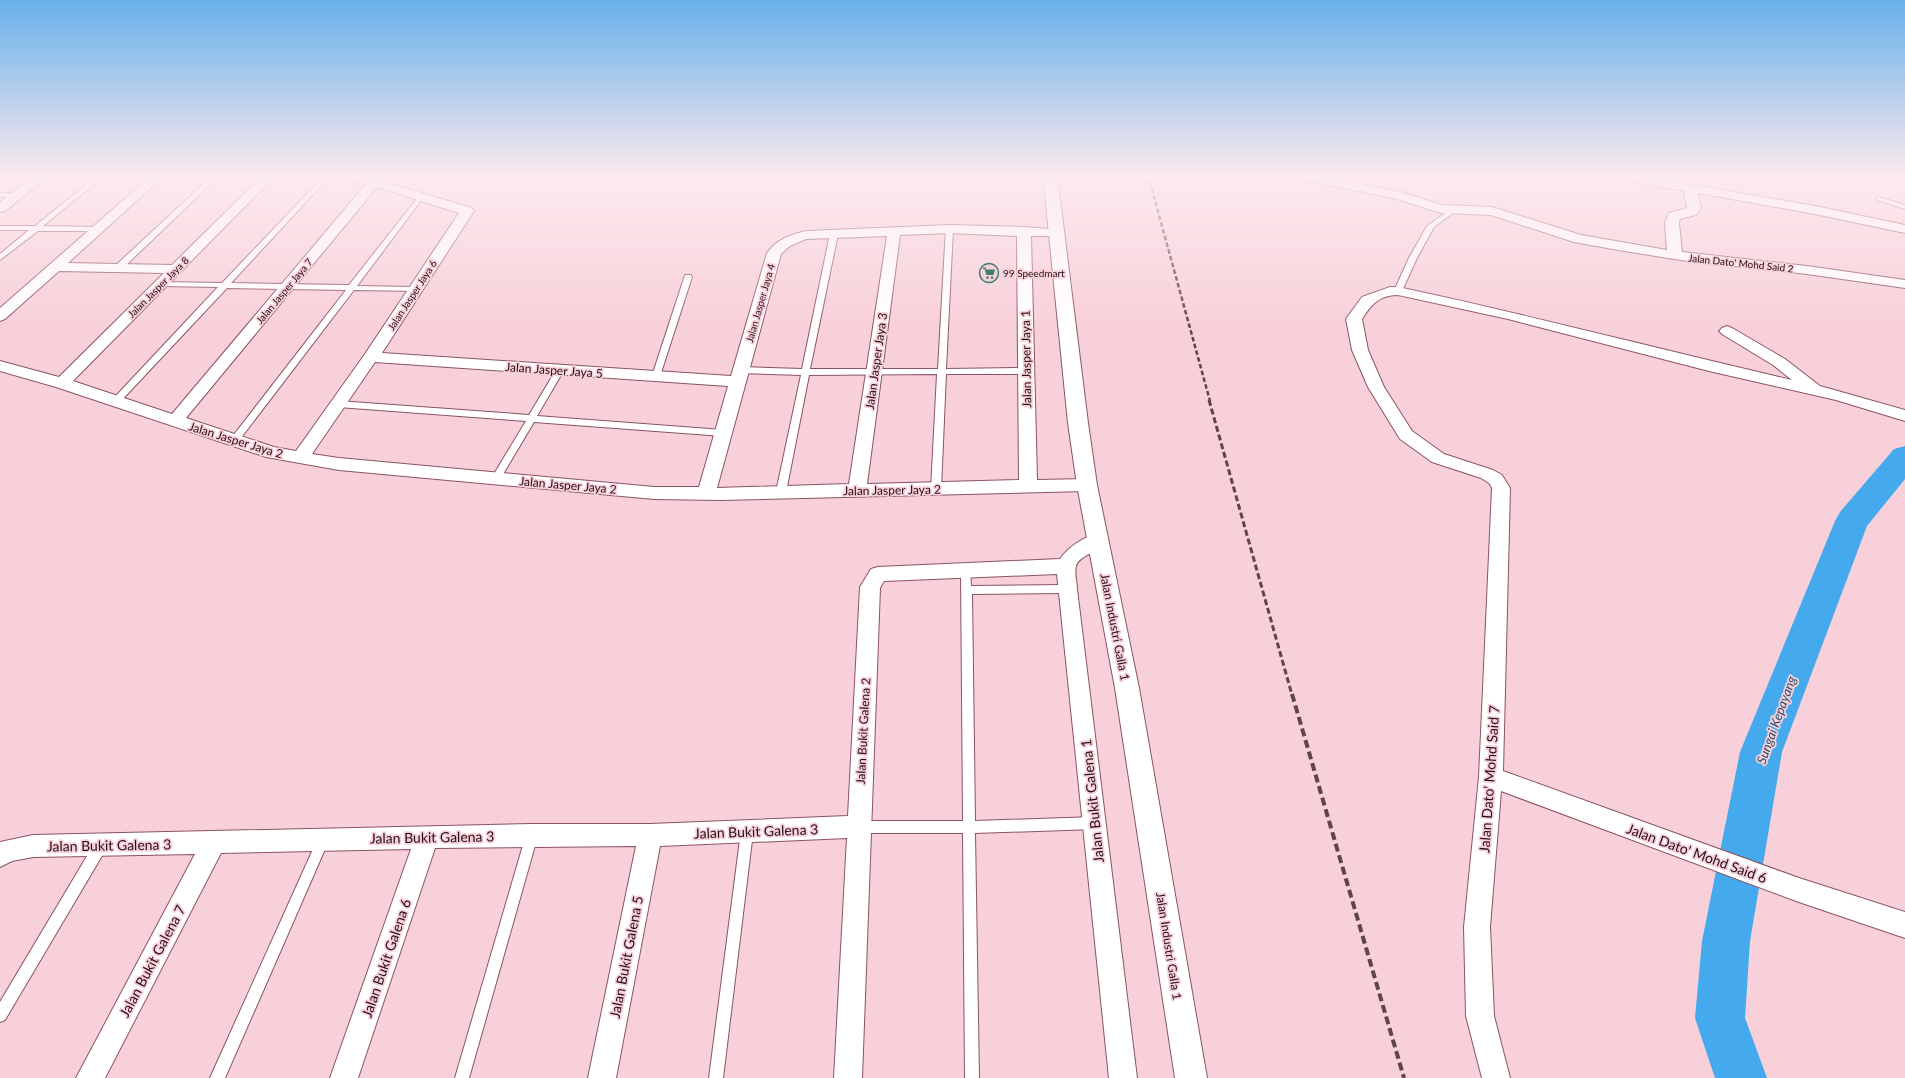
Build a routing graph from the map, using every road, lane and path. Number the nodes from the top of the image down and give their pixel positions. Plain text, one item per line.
1 (39, 225) edge
2 (102, 225) edge
3 (163, 225) edge
4 (220, 225) edge
5 (280, 225) edge
6 (339, 225) edge
7 (400, 225) edge
8 (458, 225) edge
9 (1056, 225) edge
10 (1432, 225) edge
11 (1536, 225) edge
12 (1672, 225) edge
13 (1888, 225) edge
14 (0, 228) edge
15 (36, 228) junction
16 (98, 229) junction
17 (949, 229) junction
18 (1905, 229) edge
19 (1024, 231) junction
20 (894, 232) junction
21 (1057, 233) junction
22 (834, 234) junction
23 (1675, 255) junction
24 (0, 258) edge
25 (55, 267) junction
26 (118, 268) junction
27 (176, 269) junction
28 (688, 277) dead end
29 (161, 284) junction
30 (225, 284) junction
31 (1905, 284) edge
32 (289, 286) junction
33 (352, 288) junction
34 (416, 289) junction
35 (1398, 291) junction
36 (0, 316) edge
37 (1727, 331) dead end
38 (371, 357) junction
39 (0, 366) edge
40 (560, 370) junction
41 (874, 371) junction
42 (942, 371) junction
43 (1026, 371) junction
44 (805, 372) junction
45 (656, 376) junction
46 (739, 376) junction
47 (62, 383) junction
48 (1818, 391) junction
49 (116, 401) junction
50 (338, 404) junction
51 (1902, 414) edge
52 (531, 419) junction
53 (175, 421) junction
54 (723, 433) junction
55 (234, 441) junction
56 (300, 458) junction
57 (496, 479) junction
58 (1087, 485) junction
59 (1028, 486) junction
60 (936, 489) junction
61 (857, 490) junction
62 (780, 492) junction
63 (706, 494) junction
64 (1098, 540) junction
65 (1066, 566) junction
66 (966, 580) junction
67 (1067, 589) junction
68 (1491, 777) junction
69 (1095, 823) junction
70 (969, 827) junction
71 (859, 828) junction
72 (747, 832) junction
73 (532, 835) junction
74 (650, 835) junction
75 (427, 837) junction
76 (323, 840) junction
77 (214, 843) junction
78 (101, 845) junction
79 (3, 854) edge
80 (1905, 925) edge
81 (0, 1016) edge
82 (90, 1078) edge
83 (217, 1078) edge
84 (344, 1078) edge
85 (462, 1078) edge
86 (602, 1078) edge
87 (716, 1078) edge
88 (848, 1078) edge
89 (972, 1078) edge
90 (1123, 1078) edge
91 (1191, 1078) edge
92 (1496, 1078) edge

1 - 15 lane
2 - 16 street
3 - 26 lane
4 - 27 street, Jalan Jasper Jaya 8
5 - 30 lane
6 - 32 street, Jalan Jasper Jaya 7
7 - 33 lane
8 - 34 street, Jalan Jasper Jaya 6
9 - 21 main road, Jalan Industri Galla 1
10 - 35 lane
11 - 23 street, Jalan Dato' Mohd Said 2
12 - 23 street
13 - 18 street
14 - 15 lane
15 - 16 lane
15 - 24 lane
16 - 25 street
17 - 19 street, Jalan Jasper Jaya 4
17 - 20 street, Jalan Jasper Jaya 4
17 - 42 lane
19 - 21 street, Jalan Jasper Jaya 4
19 - 43 street, Jalan Jasper Jaya 1
20 - 22 street, Jalan Jasper Jaya 4
20 - 41 street, Jalan Jasper Jaya 3
21 - 58 main road, Jalan Industri Galla 1
22 - 44 lane
22 - 46 street, Jalan Jasper Jaya 4
23 - 31 street, Jalan Dato' Mohd Said 2
25 - 26 street
25 - 36 street
26 - 27 street
27 - 29 street, Jalan Jasper Jaya 8
28 - 45 lane
29 - 30 lane
29 - 47 street, Jalan Jasper Jaya 8
30 - 32 lane
30 - 49 lane
32 - 33 lane
32 - 53 street, Jalan Jasper Jaya 7
33 - 34 lane
33 - 55 lane
34 - 38 street, Jalan Jasper Jaya 6
35 - 48 street
35 - 68 street, Jalan Dato' Mohd Said 7
37 - 48 street
38 - 40 street, Jalan Jasper Jaya 5
38 - 50 street, Jalan Jasper Jaya 6
39 - 47 street, Jalan Jasper Jaya 2
40 - 45 street, Jalan Jasper Jaya 5
40 - 52 lane
41 - 42 lane
41 - 44 lane
41 - 61 street, Jalan Jasper Jaya 3
42 - 43 lane
42 - 60 lane
43 - 59 street, Jalan Jasper Jaya 1
44 - 46 lane
44 - 62 lane
45 - 46 street, Jalan Jasper Jaya 5
46 - 54 street, Jalan Jasper Jaya 4
47 - 49 street, Jalan Jasper Jaya 2
48 - 51 street
49 - 53 street, Jalan Jasper Jaya 2
50 - 52 lane
50 - 56 street, Jalan Jasper Jaya 6
52 - 54 lane
52 - 57 lane
53 - 55 street, Jalan Jasper Jaya 2
54 - 63 street, Jalan Jasper Jaya 4
55 - 56 street, Jalan Jasper Jaya 2
56 - 57 street, Jalan Jasper Jaya 2
57 - 63 street, Jalan Jasper Jaya 2
58 - 59 street, Jalan Jasper Jaya 2
58 - 64 main road, Jalan Industri Galla 1
59 - 60 street, Jalan Jasper Jaya 2
60 - 61 street, Jalan Jasper Jaya 2
61 - 62 street, Jalan Jasper Jaya 2
62 - 63 street, Jalan Jasper Jaya 2
64 - 65 street
64 - 91 main road, Jalan Industri Galla 1
65 - 66 street, Jalan Bukit Galena 2
65 - 67 street, Jalan Bukit Galena 1
66 - 67 lane
66 - 70 lane
66 - 71 street, Jalan Bukit Galena 2
67 - 69 street, Jalan Bukit Galena 1
68 - 80 street, Jalan Dato' Mohd Said 6
68 - 92 street, Jalan Dato' Mohd Said 7
69 - 70 lane
69 - 90 street, Jalan Bukit Galena 1
70 - 71 lane
70 - 89 lane
71 - 72 street, Jalan Bukit Galena 3
71 - 88 street, Jalan Bukit Galena 2
72 - 74 street, Jalan Bukit Galena 3
72 - 87 lane
73 - 74 street, Jalan Bukit Galena 3
73 - 75 street, Jalan Bukit Galena 3
73 - 85 lane
74 - 86 street, Jalan Bukit Galena 5
75 - 76 street, Jalan Bukit Galena 3
75 - 84 street, Jalan Bukit Galena 6
76 - 77 street, Jalan Bukit Galena 3
76 - 83 lane
77 - 78 street, Jalan Bukit Galena 3
77 - 82 street, Jalan Bukit Galena 7
78 - 79 street, Jalan Bukit Galena 3
78 - 81 lane

